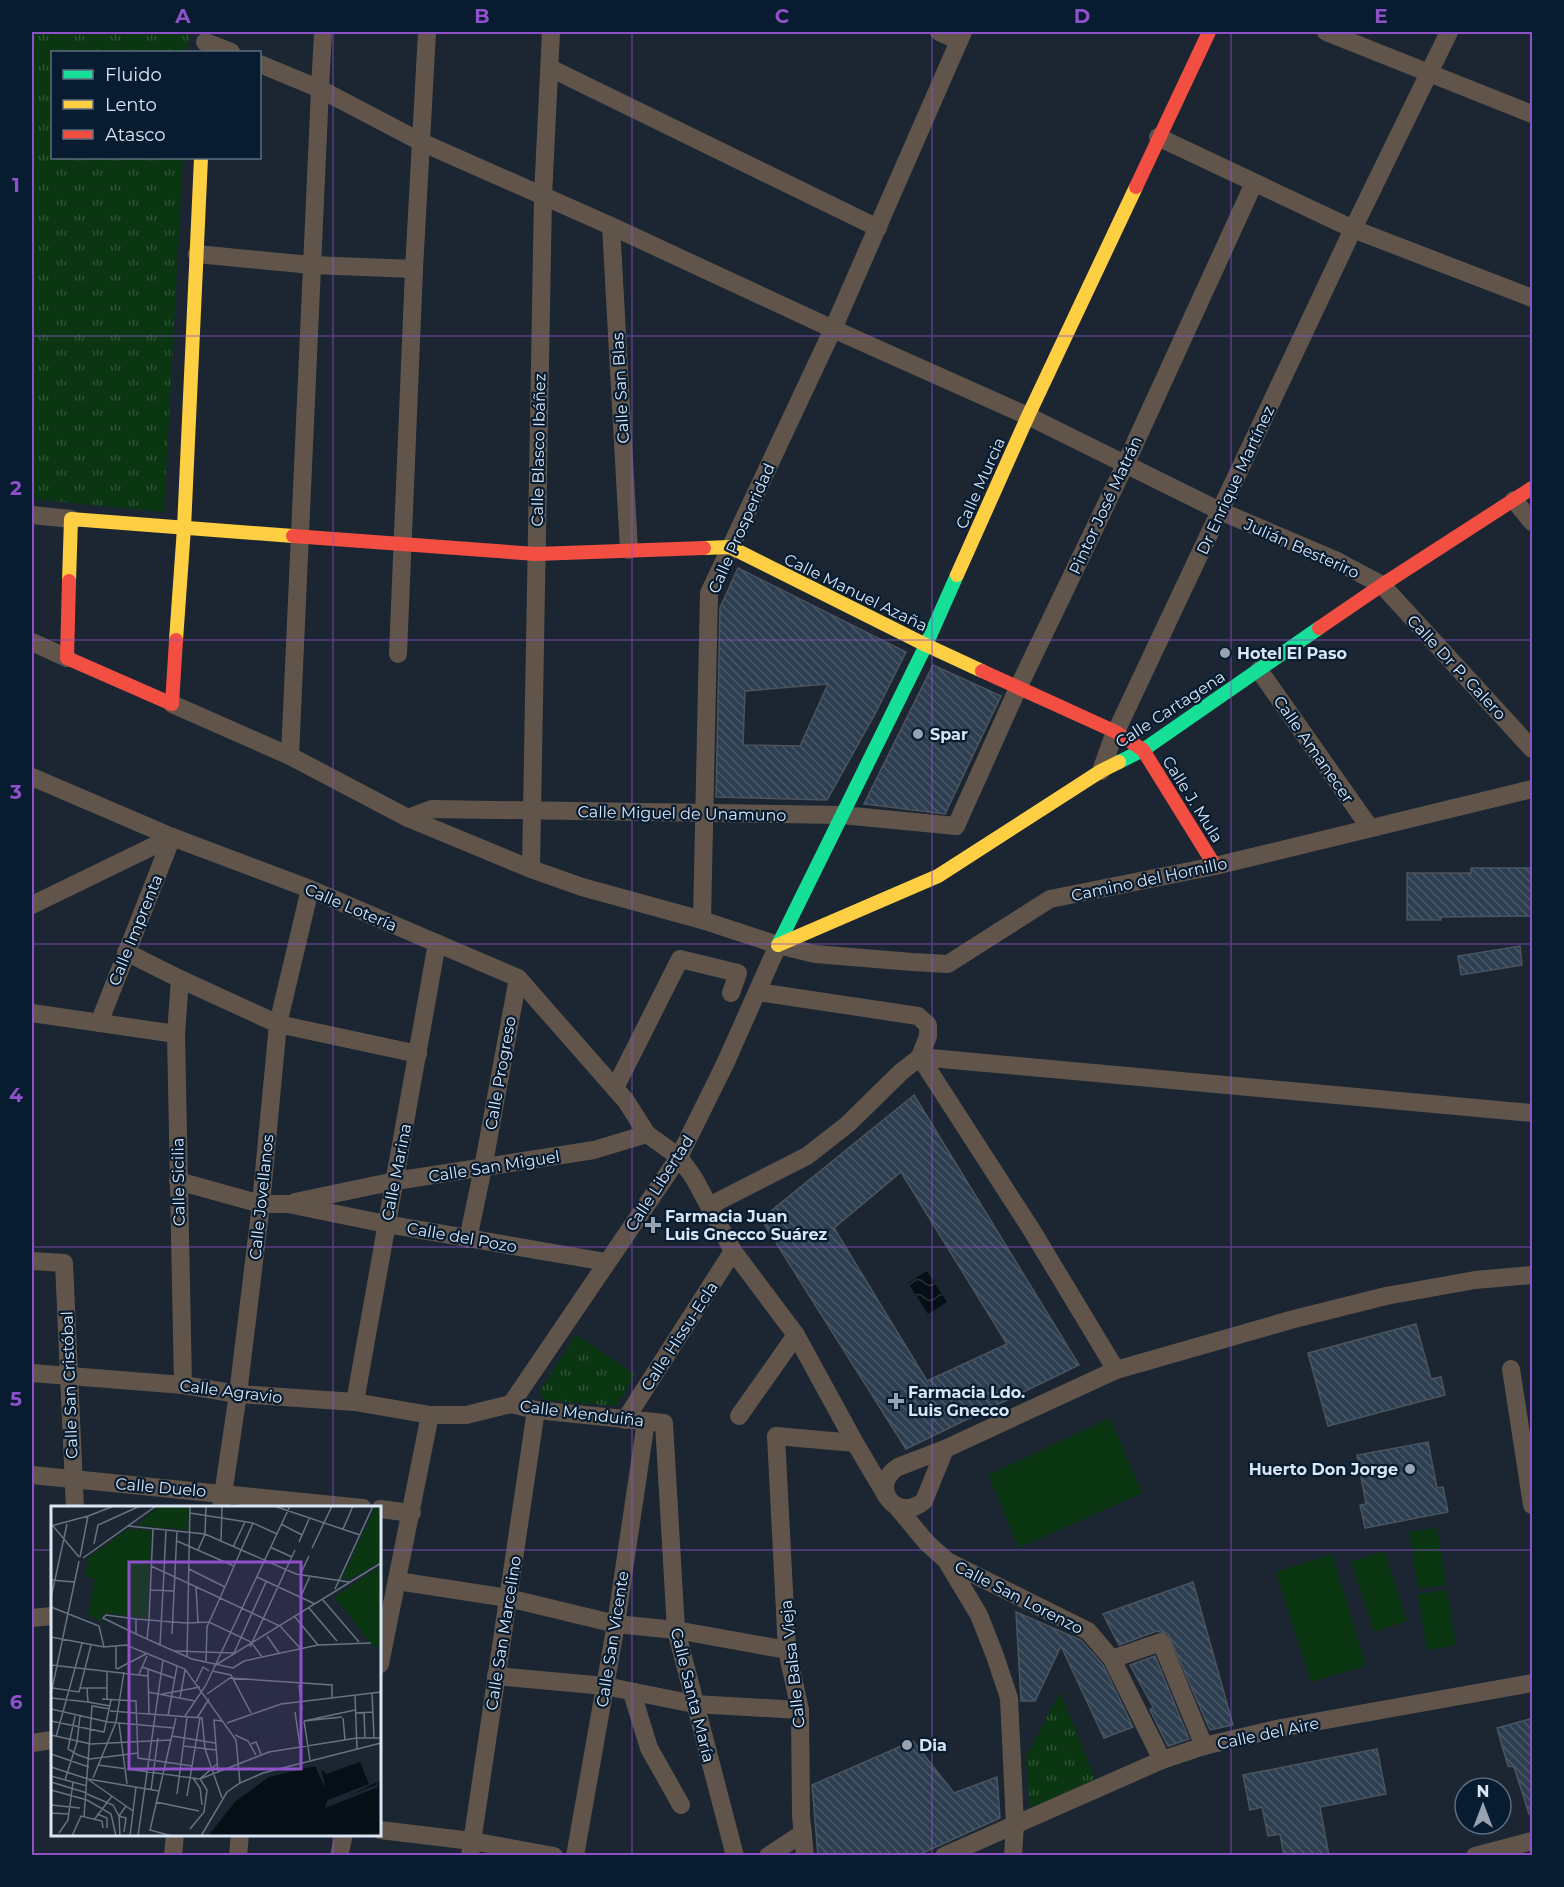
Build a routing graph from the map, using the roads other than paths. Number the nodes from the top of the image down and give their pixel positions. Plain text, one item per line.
1 (323, 32) edge
2 (427, 32) edge
3 (551, 32) edge
4 (939, 32) edge
5 (1209, 32) edge
6 (1326, 32) edge
7 (1449, 32) edge
8 (961, 36) edge
9 (205, 42) edge
10 (228, 51) edge
11 (261, 64) edge
12 (550, 68) junction
13 (1430, 73) junction
14 (320, 88) junction
15 (1533, 114) edge
16 (1158, 137) junction
17 (421, 142) junction
18 (201, 159) edge
19 (1254, 183) junction
20 (543, 196) junction
21 (611, 226) junction
22 (878, 228) junction
23 (1353, 229) junction
24 (197, 254) junction
25 (311, 265) junction
26 (414, 269) junction
27 (1533, 298) edge
28 (833, 329) junction
29 (1028, 416) junction
30 (1125, 465) junction
31 (1533, 488) edge
32 (1514, 500) junction
33 (1220, 511) junction
34 (32, 515) edge
35 (71, 519) junction
36 (1533, 522) edge
37 (184, 528) junction
38 (299, 536) junction
39 (403, 544) junction
40 (730, 547) junction
41 (629, 550) junction
42 (536, 554) junction
43 (1382, 585) junction
44 (32, 642) edge
45 (926, 645) junction
46 (398, 654) dead end
47 (67, 658) junction
48 (1258, 670) junction
49 (1018, 688) junction
50 (172, 704) junction
51 (1116, 732) junction
52 (1533, 749) edge
53 (1143, 750) junction
54 (290, 756) junction
55 (1101, 771) junction
56 (32, 777) edge
57 (1533, 789) edge
58 (532, 811) junction
59 (704, 812) junction
60 (842, 815) junction
61 (408, 818) junction
62 (956, 826) junction
63 (1370, 828) junction
64 (172, 837) junction
65 (962, 859) junction
66 (1215, 866) junction
67 (531, 869) junction
68 (310, 889) junction
69 (32, 905) edge
70 (702, 920) junction
71 (437, 943) junction
72 (778, 945) junction
73 (126, 952) junction
74 (518, 978) junction
75 (180, 979) junction
76 (758, 992) junction
77 (731, 993) dead end
78 (32, 1013) edge
79 (99, 1023) junction
80 (278, 1023) junction
81 (176, 1034) junction
82 (418, 1054) junction
83 (920, 1057) junction
84 (621, 1094) junction
85 (1533, 1113) edge
86 (647, 1134) junction
87 (679, 1157) junction
88 (483, 1168) junction
89 (178, 1181) junction
90 (395, 1181) junction
91 (261, 1204) junction
92 (288, 1204) junction
93 (709, 1206) junction
94 (386, 1224) junction
95 (468, 1239) junction
96 (734, 1251) junction
97 (32, 1261) edge
98 (606, 1262) junction
99 (1533, 1275) edge
100 (796, 1335) junction
101 (1511, 1369) dead end
102 (1116, 1370) junction
103 (32, 1374) edge
104 (70, 1377) junction
105 (183, 1385) junction
106 (238, 1394) junction
107 (355, 1402) junction
108 (511, 1404) junction
109 (536, 1410) junction
110 (430, 1415) junction
111 (739, 1416) dead end
112 (625, 1420) junction
113 (655, 1422) junction
114 (858, 1448) junction
115 (945, 1449) junction
116 (902, 1467) junction
117 (32, 1475) edge
118 (73, 1479) junction
119 (926, 1494) junction
120 (221, 1500) edge
121 (892, 1502) junction
122 (1533, 1505) edge
123 (75, 1506) edge
124 (328, 1506) edge
125 (381, 1509) edge
126 (412, 1513) junction
127 (927, 1543) junction
128 (946, 1560) junction
129 (397, 1581) junction
130 (508, 1598) junction
131 (51, 1616) edge
132 (32, 1618) edge
133 (384, 1621) edge
134 (615, 1624) junction
135 (676, 1630) junction
136 (787, 1650) junction
137 (381, 1653) edge
138 (1112, 1659) junction
139 (496, 1676) junction
140 (1533, 1683) edge
141 (605, 1686) junction
142 (632, 1693) junction
143 (694, 1704) junction
144 (800, 1710) junction
145 (51, 1740) edge
146 (32, 1743) edge
147 (1204, 1746) junction
148 (1162, 1760) junction
149 (681, 1805) dead end
150 (1015, 1824) junction
151 (381, 1830) edge
152 (803, 1833) junction
153 (176, 1836) edge
154 (240, 1836) edge
155 (344, 1836) edge
156 (1533, 1841) edge
157 (471, 1848) edge
158 (173, 1856) edge
159 (237, 1856) edge
160 (339, 1856) edge
161 (554, 1856) edge
162 (575, 1856) edge
163 (735, 1856) edge
164 (768, 1856) edge
165 (805, 1856) edge
166 (944, 1856) edge
167 (1013, 1856) edge
168 (1475, 1856) edge

1 - 14 street
2 - 17 street
3 - 12 street, Calle Blasco Ibáñez
4 - 8 street
5 - 16 street, Calle Murcia
6 - 13 street
7 - 13 street, Dr Enrique Martínez
8 - 22 street, Calle Prosperidad
9 - 10 street
11 - 14 street, Julián Besteriro
12 - 20 street, Calle Blasco Ibáñez
12 - 22 street
13 - 15 street
13 - 23 street, Dr Enrique Martínez
14 - 17 street, Julián Besteriro
14 - 25 street
16 - 19 street
16 - 29 street, Calle Murcia
17 - 20 street, Julián Besteriro
17 - 26 street
18 - 24 street
19 - 23 street
19 - 30 street, Pintor José Matrán
20 - 21 street, Julián Besteriro
20 - 42 street, Calle Blasco Ibáñez
21 - 28 street, Julián Besteriro
21 - 41 street, Calle San Blas
22 - 28 street, Calle Prosperidad
23 - 27 street
23 - 33 street, Dr Enrique Martínez
24 - 25 street
24 - 37 street
25 - 26 street
25 - 38 street
26 - 39 street
28 - 29 street, Julián Besteriro
28 - 40 street, Calle Prosperidad
29 - 30 street, Julián Besteriro
29 - 45 street, Calle Murcia
30 - 33 street, Julián Besteriro
30 - 49 street, Pintor José Matrán
31 - 32 street, Calle Cartagena
32 - 36 street
32 - 43 street, Calle Cartagena
33 - 43 street, Julián Besteriro
33 - 51 street, Dr Enrique Martínez
34 - 35 street
35 - 37 street, Calle Manuel Azaña
35 - 47 street
37 - 38 street, Calle Manuel Azaña
37 - 50 street
38 - 39 street, Calle Manuel Azaña
38 - 54 street
39 - 42 street, Calle Manuel Azaña
39 - 46 street
40 - 41 street, Calle Manuel Azaña
40 - 45 street, Calle Manuel Azaña
40 - 59 street, Calle Prosperidad
41 - 42 street, Calle Manuel Azaña
42 - 58 street, Calle Blasco Ibáñez
43 - 48 street, Calle Cartagena
43 - 52 street, Calle Dr P. Calero
44 - 47 street
45 - 49 street, Calle Manuel Azaña
45 - 60 street, Calle Murcia
47 - 50 street
48 - 53 street, Calle Cartagena
48 - 63 street, Calle Amanecer
49 - 51 street, Calle Manuel Azaña
49 - 62 street, Pintor José Matrán
50 - 54 street, Camino del Hornillo
51 - 53 street, Calle Manuel Azaña
51 - 55 street, Dr Enrique Martínez
53 - 55 street, Calle Cartagena
53 - 66 street, Calle J. Mula
54 - 61 street, Camino del Hornillo
55 - 65 street, Calle Cartagena
56 - 64 street, Calle Lotería
57 - 63 street, Camino del Hornillo
58 - 59 street, Calle Miguel de Unamuno
58 - 61 street, Calle Miguel de Unamuno
58 - 67 street, Calle Blasco Ibáñez
59 - 60 street, Calle Miguel de Unamuno
59 - 70 street, Calle Prosperidad
60 - 62 street, Calle Miguel de Unamuno
60 - 72 street, Calle Murcia
61 - 67 street, Camino del Hornillo
62 - 65 street
63 - 66 street, Camino del Hornillo
64 - 68 street, Calle Lotería
64 - 69 street
64 - 73 street, Calle Imprenta
65 - 72 street, Calle Cartagena
66 - 72 street, Camino del Hornillo
67 - 70 street, Camino del Hornillo
68 - 71 street, Calle Lotería
68 - 80 street, Calle Jovellanos
70 - 72 street, Camino del Hornillo
71 - 74 street, Calle Lotería
71 - 82 street, Calle Marina
72 - 76 street, Calle Libertad
73 - 75 street
73 - 79 street, Calle Imprenta
74 - 84 street, Calle Lotería
74 - 88 street, Calle Progreso
75 - 80 street
75 - 81 street, Calle Sicilia
76 - 83 street
76 - 87 street, Calle Libertad
77 - 84 street
78 - 79 street
79 - 81 street
80 - 82 street
80 - 91 street, Calle Jovellanos
81 - 89 street, Calle Sicilia
82 - 90 street, Calle Marina
83 - 85 street
83 - 93 street
83 - 102 street
84 - 86 street, Calle Lotería
86 - 87 street
86 - 88 street, Calle San Miguel
87 - 93 street
87 - 98 street, Calle Libertad
88 - 90 street, Calle San Miguel
88 - 95 street, Calle Progreso
89 - 91 street, Calle del Pozo
89 - 105 street, Calle Sicilia
90 - 92 street, Calle San Miguel
90 - 94 street, Calle Marina
91 - 92 street, Calle del Pozo
91 - 106 street, Calle Jovellanos
92 - 94 street, Calle del Pozo
93 - 96 street
94 - 95 street, Calle del Pozo
94 - 107 street, Calle Marina
95 - 98 street, Calle del Pozo
96 - 100 street
96 - 112 street, Calle Hissu-Ecla
97 - 104 street, Calle San Cristóbal
98 - 108 street, Calle Libertad
99 - 102 street
100 - 111 street
100 - 114 street
101 - 122 street
102 - 115 street
103 - 104 street, Calle Agravio
104 - 105 street, Calle Agravio
104 - 118 street, Calle San Cristóbal
105 - 106 street, Calle Agravio
106 - 107 street, Calle Agravio
106 - 120 street, Calle Jovellanos
107 - 110 street, Calle Agravio
108 - 109 street, Calle Menduiña
108 - 110 street, Calle Menduiña
109 - 112 street, Calle Menduiña
109 - 130 street, Calle San Marcelino
110 - 126 street
112 - 113 street, Calle Menduiña
113 - 134 street, Calle San Vicente
113 - 135 street, Calle Santa María
114 - 116 street
114 - 121 street
114 - 136 street, Calle Balsa Vieja
115 - 116 street
115 - 119 street
116 - 119 street
116 - 121 street
117 - 118 street, Calle Duelo
118 - 120 street, Calle Duelo
118 - 123 street, Calle San Cristóbal
119 - 121 street
119 - 127 street
120 - 124 street, Calle Duelo
121 - 127 street
125 - 126 street
126 - 129 street
127 - 128 street
128 - 138 street, Calle San Lorenzo
128 - 150 street
129 - 130 street
129 - 133 street
130 - 134 street
130 - 139 street, Calle San Marcelino
131 - 132 street
133 - 137 street
134 - 135 street
134 - 141 street, Calle San Vicente
135 - 136 street
135 - 143 street, Calle Santa María
136 - 144 street, Calle Balsa Vieja
138 - 147 street
138 - 148 street, Calle San Lorenzo
139 - 141 street
139 - 157 street, Calle San Marcelino
140 - 147 street, Calle del Aire
141 - 142 street
141 - 162 street, Calle San Vicente
142 - 143 street
142 - 149 street
143 - 144 street
143 - 163 street, Calle Santa María
144 - 152 street, Calle Balsa Vieja
145 - 146 street
147 - 148 street, Calle del Aire
148 - 150 street, Calle del Aire
150 - 166 street, Calle del Aire
150 - 167 street
151 - 157 street
152 - 164 street
152 - 165 street, Calle Balsa Vieja
153 - 158 street
154 - 159 street
155 - 160 street
156 - 168 street
157 - 161 street

